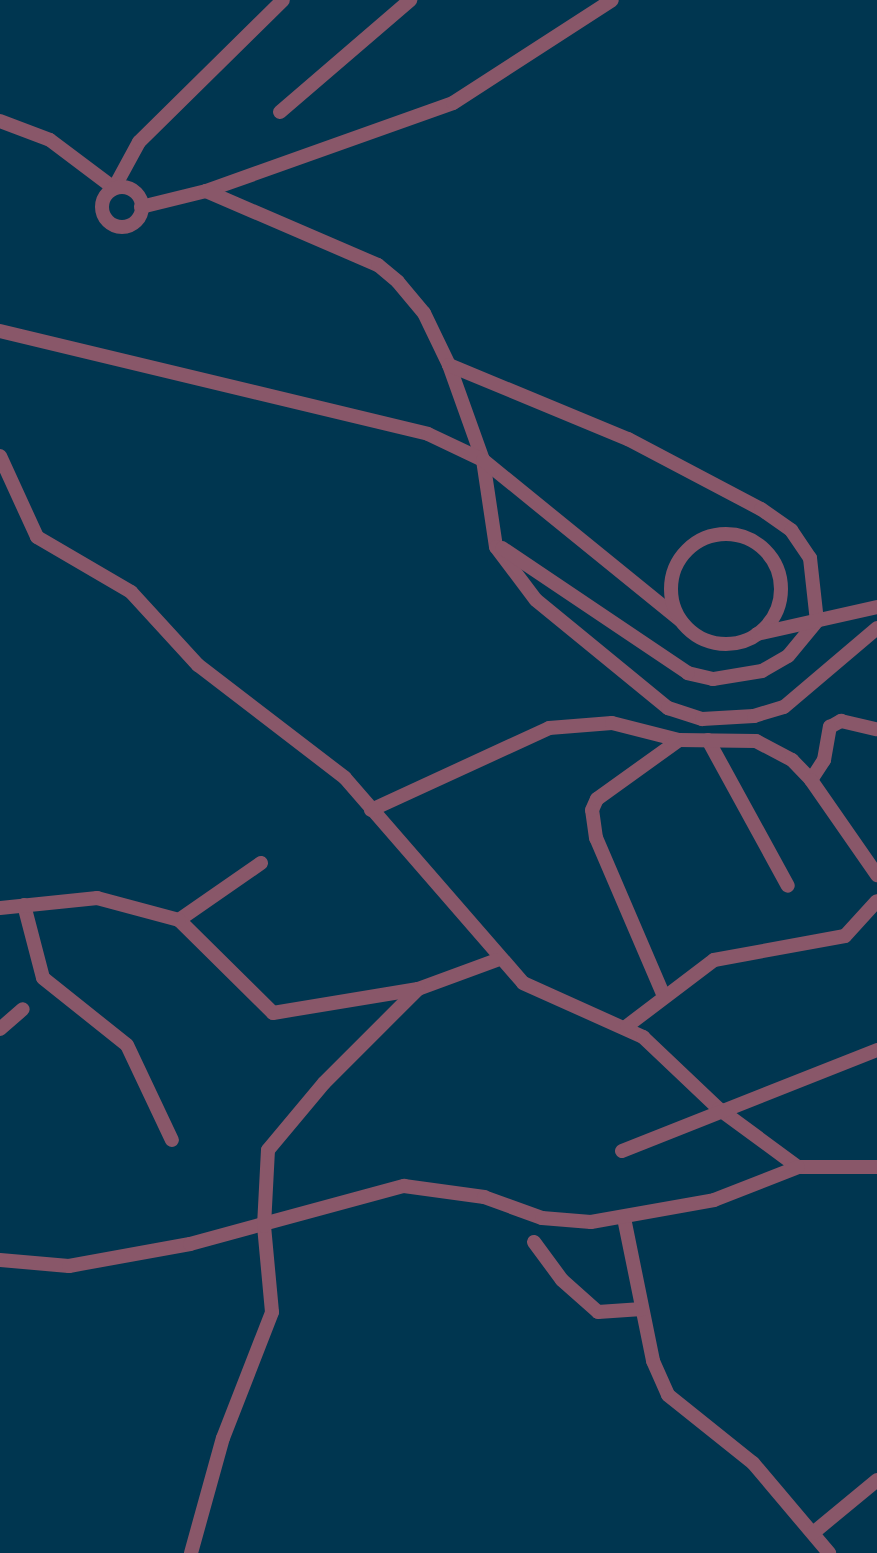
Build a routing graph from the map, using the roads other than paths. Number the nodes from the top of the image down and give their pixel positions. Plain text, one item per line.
1 (283, 0) edge
2 (410, 0) edge
3 (612, 0) edge
4 (280, 112) dead end
5 (0, 121) edge
6 (114, 188) junction
7 (206, 191) junction
8 (141, 207) junction
9 (0, 331) edge
10 (449, 365) junction
11 (0, 456) edge
12 (483, 460) junction
13 (495, 543) junction
14 (877, 607) edge
15 (680, 620) junction
16 (817, 621) junction
17 (877, 628) edge
18 (757, 634) junction
19 (877, 729) edge
20 (679, 740) junction
21 (708, 740) junction
22 (811, 780) junction
23 (371, 810) junction
24 (261, 863) dead end
25 (877, 875) edge
26 (788, 886) dead end
27 (877, 901) edge
28 (24, 905) junction
29 (0, 908) edge
30 (179, 920) junction
31 (497, 960) junction
32 (418, 989) junction
33 (663, 994) junction
34 (23, 1009) dead end
35 (627, 1026) junction
36 (0, 1029) edge
37 (877, 1050) edge
38 (719, 1109) junction
39 (172, 1140) dead end
40 (622, 1151) dead end
41 (798, 1167) junction
42 (877, 1167) edge
43 (624, 1218) junction
44 (264, 1226) junction
45 (534, 1242) dead end
46 (0, 1260) edge
47 (642, 1309) junction
48 (877, 1480) edge
49 (813, 1533) junction
50 (191, 1553) edge
51 (829, 1553) edge

1 - 6 street
2 - 4 street
3 - 7 street
5 - 6 street
6 - 8 street
6 - 8 street
7 - 8 street
7 - 10 street
9 - 12 street
10 - 12 street
10 - 16 street
11 - 23 street
12 - 13 street
12 - 15 street
13 - 16 street
13 - 17 street
14 - 16 street
15 - 18 street
15 - 18 street
16 - 18 street
19 - 22 street
20 - 21 street
20 - 23 street
20 - 33 street
21 - 22 street
21 - 26 street
22 - 25 street
23 - 31 street
24 - 30 street
27 - 33 street
28 - 29 street
28 - 30 street
28 - 39 street
30 - 32 street
31 - 32 street
31 - 35 street
32 - 44 street
33 - 35 street
34 - 36 street
35 - 38 street
37 - 38 street
38 - 40 street
38 - 41 street
41 - 42 street
41 - 43 street
43 - 44 street
43 - 47 street
44 - 46 street
44 - 50 street
45 - 47 street
47 - 49 street
48 - 49 street
49 - 51 street

